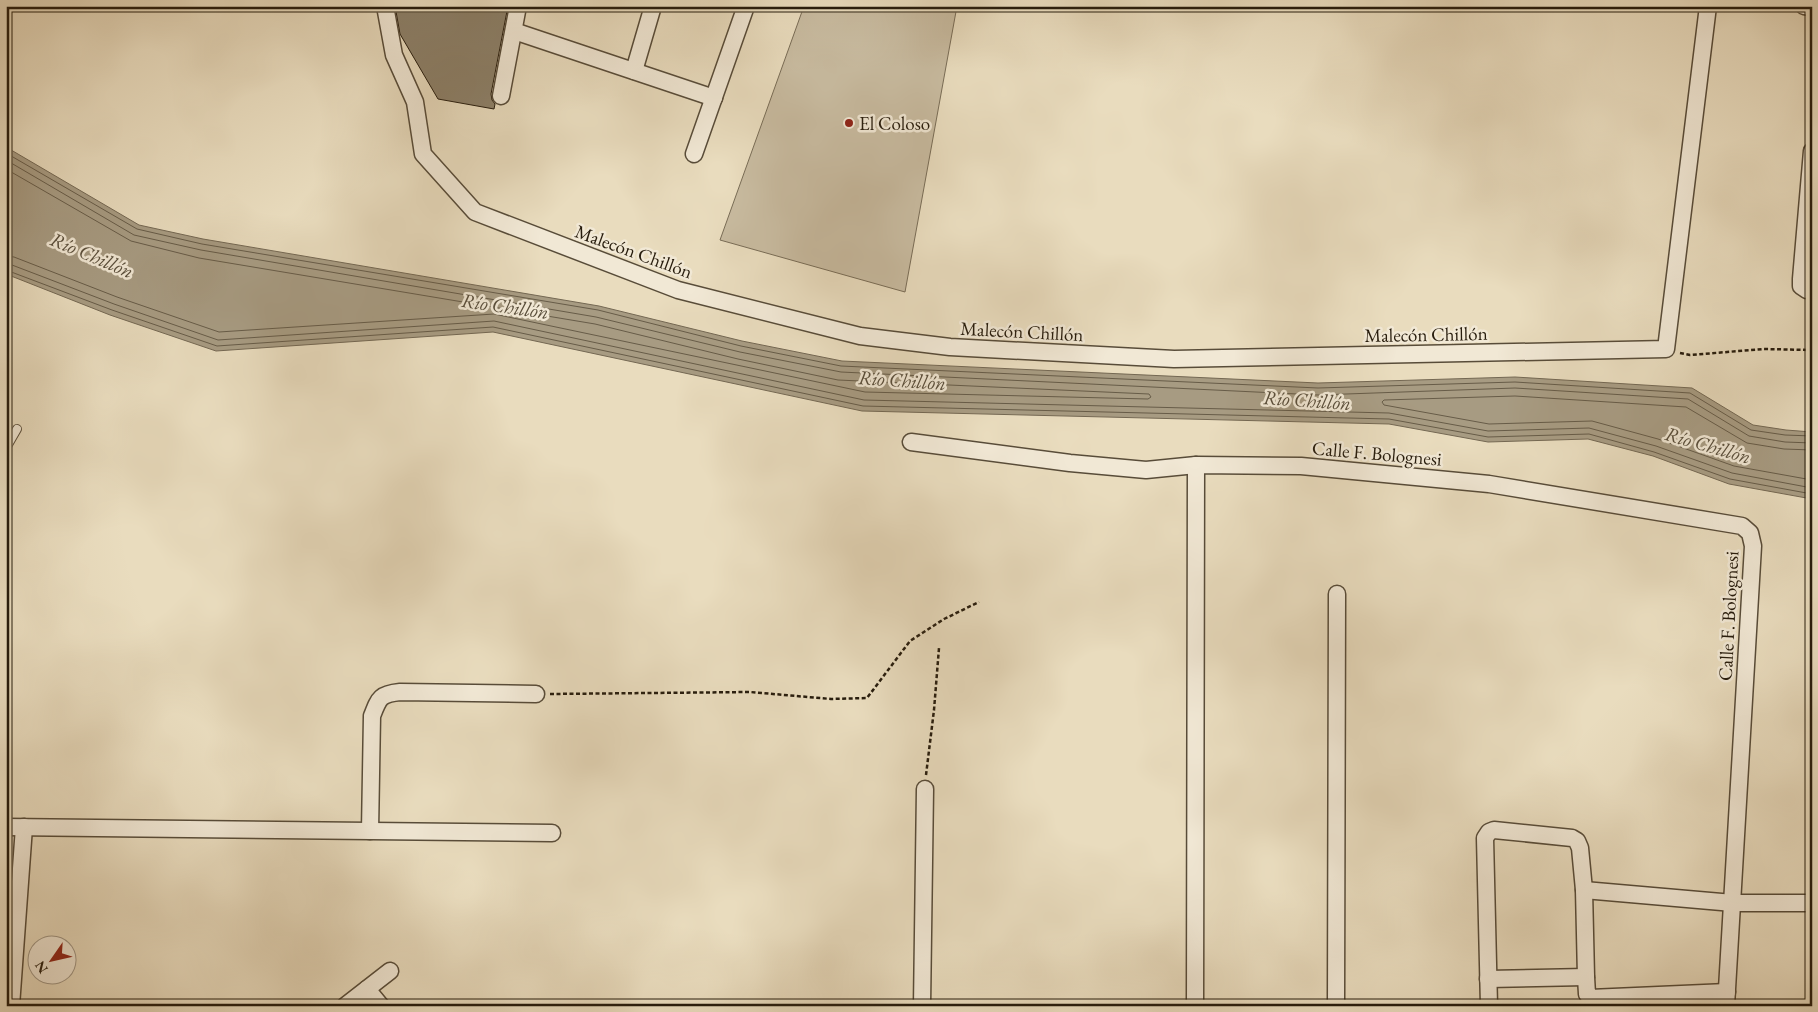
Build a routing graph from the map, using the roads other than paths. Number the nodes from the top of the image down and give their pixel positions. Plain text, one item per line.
1 (384, 6) edge
2 (518, 6) edge
3 (653, 6) edge
4 (746, 6) edge
5 (1708, 6) edge
6 (1804, 6) edge
7 (1812, 8) edge
8 (514, 31) junction
9 (634, 71) junction
10 (501, 96) dead end
11 (714, 98) junction
12 (1812, 151) edge
13 (694, 154) dead end
14 (1812, 290) edge
15 (17, 428) dead end
16 (911, 442) dead end
17 (6, 448) edge
18 (1196, 465) junction
19 (1337, 594) dead end
20 (536, 694) road end
21 (925, 789) road end
22 (6, 827) edge
23 (24, 827) junction
24 (370, 831) junction
25 (552, 833) dead end
26 (1584, 890) junction
27 (1732, 903) junction
28 (1812, 903) edge
29 (390, 971) dead end
30 (1586, 977) junction
31 (1488, 979) junction
32 (367, 989) junction
33 (1726, 999) edge
34 (11, 1006) edge
35 (346, 1006) edge
36 (380, 1006) edge
37 (922, 1006) edge
38 (1194, 1006) edge
39 (1336, 1006) edge
40 (1489, 1006) edge

1 - 5 street, Malecón Chillón
2 - 8 street
3 - 9 street
4 - 11 street
6 - 7 street
8 - 9 street
8 - 10 street
9 - 11 street
11 - 13 street
12 - 14 street
15 - 17 lane
16 - 18 street, Calle F. Bolognesi
18 - 27 street, Calle F. Bolognesi
18 - 38 street
19 - 39 street
20 - 24 street
21 - 37 street
22 - 23 street
23 - 24 street
23 - 34 street
24 - 25 street
26 - 27 street
26 - 30 street
26 - 31 street
27 - 28 street
27 - 33 street, Calle F. Bolognesi
29 - 32 street
30 - 31 street
30 - 33 street
31 - 40 street
32 - 35 street
32 - 36 street

